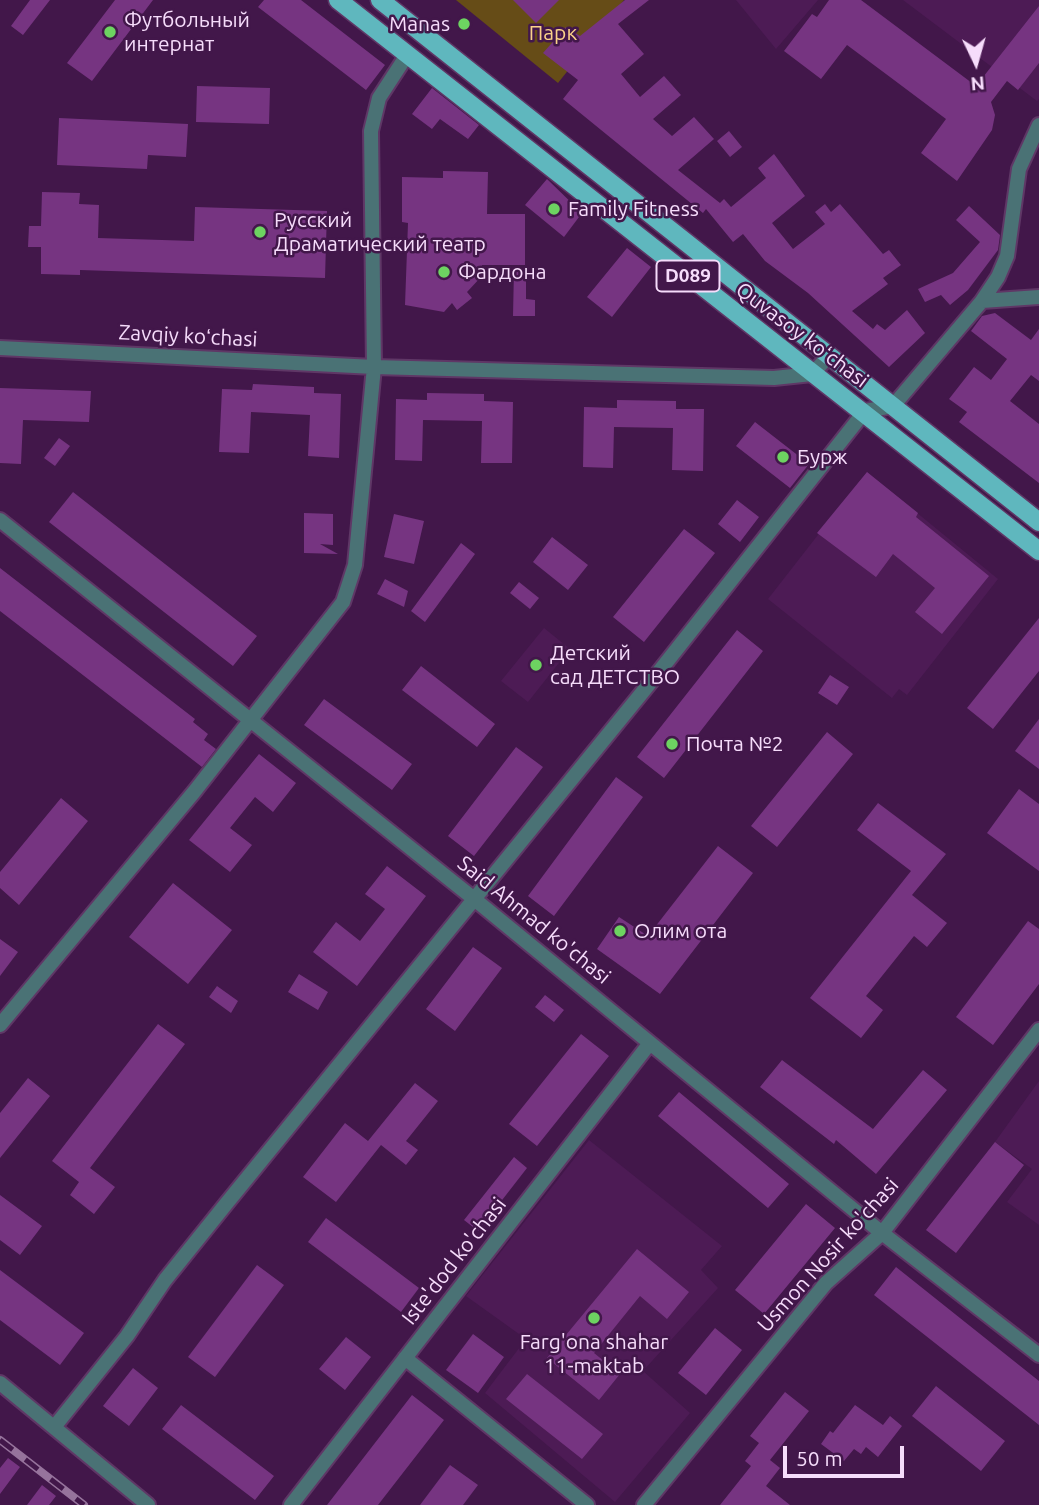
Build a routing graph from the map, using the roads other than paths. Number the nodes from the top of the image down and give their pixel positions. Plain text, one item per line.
1 (338, 0) edge
2 (380, 0) edge
3 (407, 55) junction
4 (1039, 125) edge
5 (1039, 297) edge
6 (982, 301) junction
7 (0, 348) edge
8 (829, 356) junction
9 (374, 367) junction
10 (812, 374) junction
11 (892, 406) junction
12 (865, 411) junction
13 (0, 520) edge
14 (1039, 522) edge
15 (1039, 551) edge
16 (250, 718) junction
17 (473, 898) junction
18 (0, 1025) edge
19 (1039, 1030) edge
20 (650, 1042) junction
21 (882, 1233) junction
22 (1039, 1355) edge
23 (405, 1358) junction
24 (0, 1382) edge
25 (55, 1426) junction
26 (148, 1505) edge
27 (292, 1505) edge
28 (587, 1505) edge
29 (644, 1505) edge

1 - 3 main road, Quvasoy koʻchasi / D089
2 - 8 main road, Quvasoy koʻchasi / D089
3 - 9 street
3 - 10 main road, Quvasoy koʻchasi / D089
4 - 6 street
5 - 6 street
6 - 11 street
7 - 9 street, Zavqiy koʻchasi
8 - 10 street
8 - 11 main road, Quvasoy koʻchasi / D089
9 - 10 street, Zavqiy koʻchasi
9 - 16 street
10 - 12 main road, Quvasoy koʻchasi / D089
11 - 12 street
11 - 14 main road, Quvasoy koʻchasi / D089
12 - 15 main road, Quvasoy koʻchasi / D089
12 - 17 street
13 - 16 street, Said Ahmad ko'chasi
16 - 17 street, Said Ahmad ko'chasi
16 - 18 street
17 - 20 street, Said Ahmad ko'chasi
17 - 25 street
19 - 21 street, Usmon Nosir ko'chasi
20 - 21 street, Said Ahmad ko'chasi
20 - 23 street, Iste'dod ko'chasi
21 - 22 street, Said Ahmad ko'chasi
21 - 29 street, Usmon Nosir ko'chasi
23 - 27 street, Iste'dod ko'chasi
23 - 28 street
24 - 25 street
25 - 26 street

